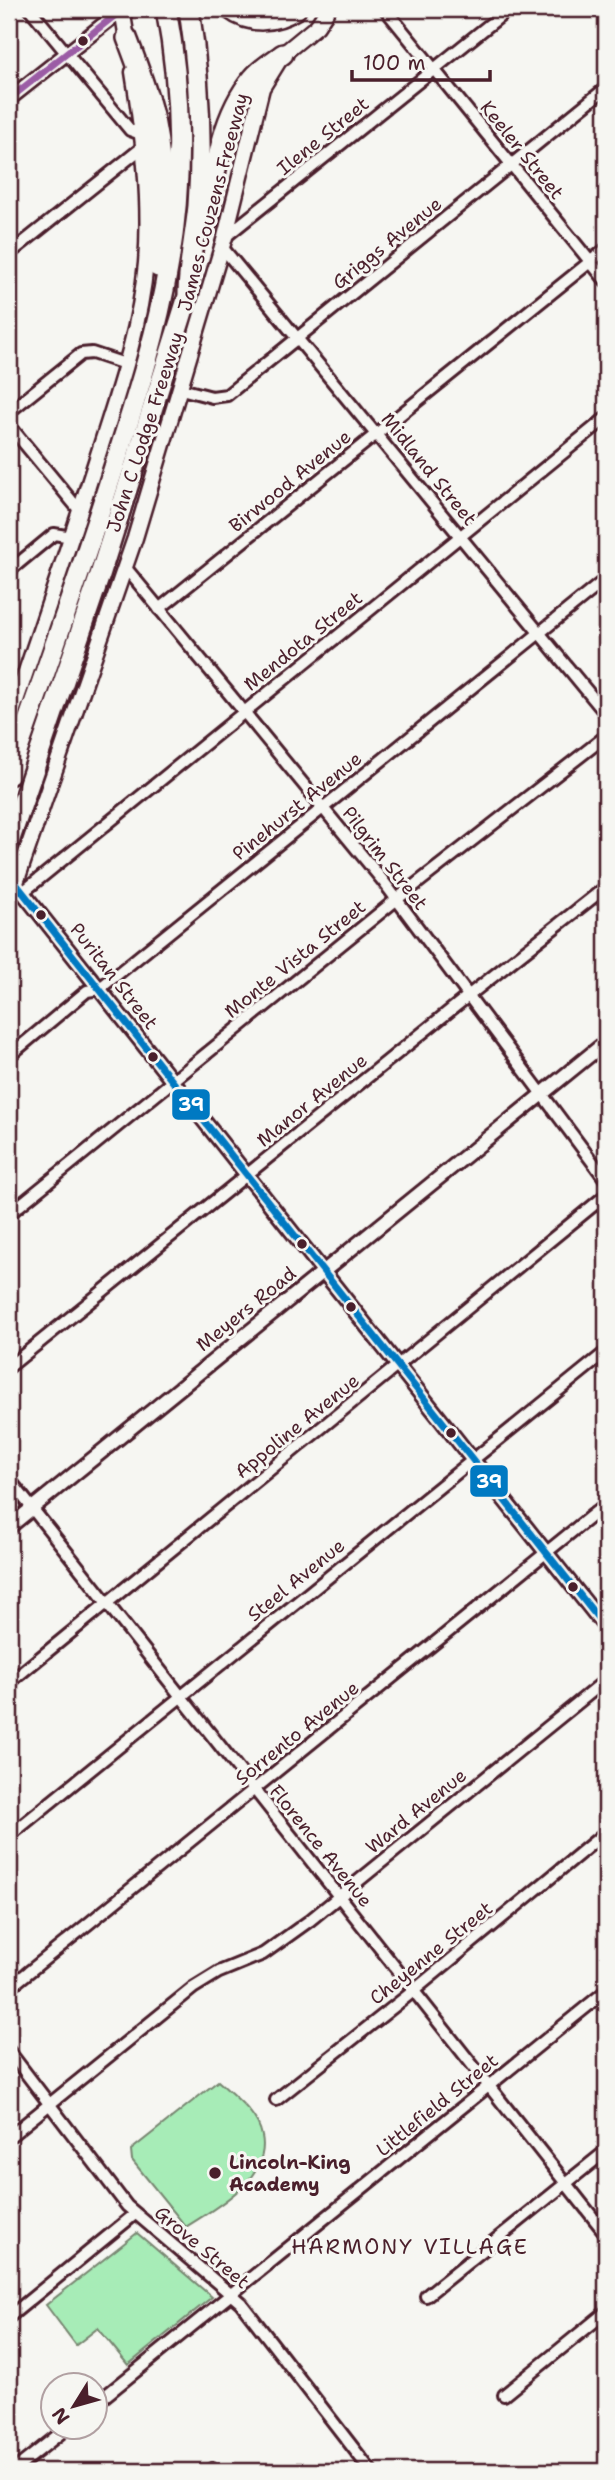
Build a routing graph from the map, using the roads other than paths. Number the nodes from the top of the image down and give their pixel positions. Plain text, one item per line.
1 (30, 9) edge
2 (122, 9) edge
3 (166, 9) edge
4 (189, 9) edge
5 (230, 9) edge
6 (296, 9) edge
7 (328, 9) edge
8 (384, 9) edge
9 (509, 9) edge
10 (127, 38) junction
11 (66, 54) junction
12 (284, 54) junction
13 (434, 69) junction
14 (606, 88) edge
15 (9, 99) edge
16 (142, 141) junction
17 (511, 164) junction
18 (224, 242) junction
19 (606, 249) edge
20 (9, 254) edge
21 (591, 262) junction
22 (606, 281) edge
23 (163, 291) junction
24 (188, 296) junction
25 (298, 338) junction
26 (125, 364) junction
27 (181, 389) junction
28 (9, 412) edge
29 (606, 418) edge
30 (9, 425) edge
31 (377, 434) junction
32 (80, 511) junction
33 (461, 536) junction
34 (72, 537) junction
35 (125, 567) junction
36 (9, 571) edge
37 (606, 579) edge
38 (159, 609) junction
39 (540, 633) junction
40 (244, 712) junction
41 (606, 714) edge
42 (9, 721) edge
43 (606, 736) edge
44 (9, 775) edge
45 (323, 807) junction
46 (32, 834) junction
47 (12, 843) edge
48 (16, 883) edge
49 (606, 887) edge
50 (397, 899) junction
51 (9, 902) edge
52 (99, 989) junction
53 (468, 996) junction
54 (606, 1042) edge
55 (9, 1056) edge
56 (172, 1082) junction
57 (541, 1095) junction
58 (247, 1176) junction
59 (606, 1180) edge
60 (606, 1195) edge
61 (9, 1214) edge
62 (323, 1271) junction
63 (606, 1352) edge
64 (398, 1366) junction
65 (9, 1367) edge
66 (472, 1461) junction
67 (9, 1479) edge
68 (606, 1504) edge
69 (32, 1508) junction
70 (9, 1527) edge
71 (546, 1551) junction
72 (107, 1605) junction
73 (606, 1628) edge
74 (606, 1680) edge
75 (9, 1683) edge
76 (180, 1696) junction
77 (254, 1790) junction
78 (606, 1832) edge
79 (9, 1836) edge
80 (339, 1896) junction
81 (9, 1988) edge
82 (413, 1991) junction
83 (606, 1991) edge
84 (9, 2051) edge
85 (489, 2086) junction
86 (276, 2100) dead end
87 (49, 2104) junction
88 (9, 2137) edge
89 (606, 2151) edge
90 (566, 2183) junction
91 (135, 2214) junction
92 (606, 2234) edge
93 (232, 2294) junction
94 (426, 2296) dead end
95 (606, 2312) edge
96 (9, 2317) edge
97 (108, 2394) edge
98 (504, 2395) dead end
99 (49, 2442) edge
100 (13, 2471) edge
101 (371, 2471) edge

1 - 11 street
2 - 10 main road
2 - 11 street
3 - 23 highway, John C Lodge Freeway
4 - 24 highway, John C Lodge Freeway
5 - 6 highway
7 - 12 main road, James Couzens Freeway
8 - 13 street, Keeler Street
9 - 13 street, Ilene Street
10 - 16 main road
10 - 23 highway
11 - 15 street
11 - 16 street
12 - 18 main road, James Couzens Freeway
12 - 24 highway
13 - 17 street, Keeler Street
13 - 18 street, Ilene Street
14 - 17 street, Griggs Avenue
16 - 20 street
16 - 26 main road
17 - 21 street, Keeler Street
17 - 25 street, Griggs Avenue
18 - 25 street, Midland Street
18 - 27 main road, James Couzens Freeway
19 - 21 street, Birwood Avenue
21 - 22 street, Keeler Street
21 - 31 street, Birwood Avenue
23 - 44 highway, John C Lodge Freeway
24 - 47 highway, John C Lodge Freeway
25 - 27 street, Griggs Avenue
25 - 31 street, Midland Street
26 - 28 street
26 - 32 main road
27 - 35 main road, James Couzens Freeway
29 - 33 street, Mendota Street
30 - 32 street
31 - 33 street, Midland Street
31 - 38 street, Birwood Avenue
32 - 34 main road
33 - 39 street, Midland Street
33 - 40 street, Mendota Street
34 - 36 street
34 - 42 main road
35 - 38 street, Pilgrim Street
35 - 46 main road, James Couzens Freeway
37 - 39 street, Pinehurst Avenue
38 - 40 street, Pilgrim Street
39 - 41 street, Midland Street
39 - 45 street, Pinehurst Avenue
40 - 45 street, Pilgrim Street
40 - 48 street, Mendota Street
43 - 50 street, Monte Vista Street
45 - 50 street, Pilgrim Street
45 - 52 street, Pinehurst Avenue
46 - 47 main road
46 - 48 main road, James Couzens Freeway
48 - 51 main road, James Couzens Freeway
48 - 52 street, Puritan Street
49 - 53 street, Manor Avenue
50 - 53 street, Pilgrim Street
50 - 56 street, Monte Vista Street
52 - 55 street, Pinehurst Avenue
52 - 56 street, Puritan Street
53 - 57 street, Pilgrim Street
53 - 58 street, Manor Avenue
54 - 57 street, Meyers Road
56 - 58 street, Puritan Street
56 - 61 street, Monte Vista Street
57 - 59 street, Pilgrim Street
57 - 62 street, Meyers Road
58 - 62 street, Puritan Street
58 - 65 street, Manor Avenue
60 - 64 street, Appoline Avenue
62 - 64 street, Puritan Street
62 - 69 street, Meyers Road
63 - 66 street, Steel Avenue
64 - 66 street, Puritan Street
64 - 72 street, Appoline Avenue
66 - 71 street, Puritan Street
66 - 76 street, Steel Avenue
67 - 69 street, Florence Avenue
68 - 71 street, Sorrento Avenue
69 - 70 street, Meyers Road
69 - 72 street, Florence Avenue
71 - 73 street, Puritan Street
71 - 77 street, Sorrento Avenue
72 - 75 street, Appoline Avenue
72 - 76 street, Florence Avenue
74 - 80 street, Ward Avenue
76 - 77 street, Florence Avenue
76 - 79 street, Steel Avenue
77 - 80 street, Florence Avenue
77 - 81 street, Sorrento Avenue
78 - 82 street, Cheyenne Street
80 - 82 street, Florence Avenue
80 - 87 street, Ward Avenue
82 - 85 street, Florence Avenue
82 - 86 street, Cheyenne Street
83 - 85 street, Littlefield Street
84 - 87 street, Grove Street
85 - 90 street, Florence Avenue
85 - 93 street, Littlefield Street
87 - 88 street, Ward Avenue
87 - 91 street, Grove Street
89 - 90 street
90 - 92 street, Florence Avenue
90 - 94 street
91 - 93 street, Grove Street
91 - 96 street
93 - 97 street, Littlefield Street
93 - 101 street, Grove Street
95 - 98 street
99 - 100 street

